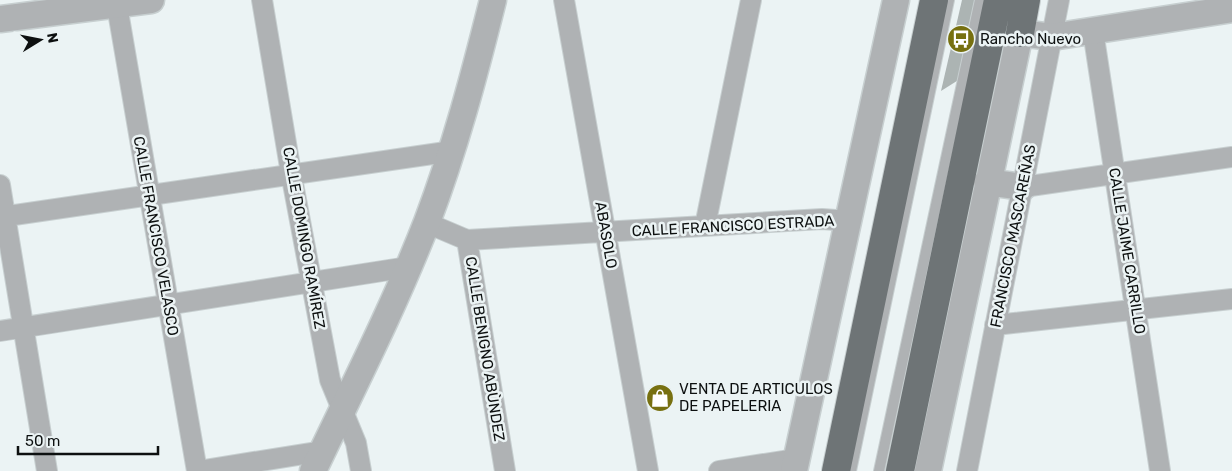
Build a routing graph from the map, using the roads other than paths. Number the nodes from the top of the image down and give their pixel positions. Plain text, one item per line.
1 (151, 0) edge
2 (262, 0) edge
3 (493, 0) edge
4 (564, 0) edge
5 (751, 0) edge
6 (934, 0) edge
7 (949, 0) edge
8 (980, 0) edge
9 (998, 0) edge
10 (1026, 0) edge
11 (1060, 0) edge
12 (1230, 0) edge
13 (116, 2) edge
14 (891, 6) edge
15 (1232, 10) edge
16 (0, 18) edge
17 (1093, 31) junction
18 (1020, 33) junction
19 (1052, 37) junction
20 (453, 151) junction
21 (1232, 157) edge
22 (291, 173) junction
23 (1115, 174) junction
24 (987, 182) junction
25 (0, 185) edge
26 (1023, 187) junction
27 (149, 196) junction
28 (3, 216) edge
29 (849, 221) junction
30 (427, 223) junction
31 (705, 226) junction
32 (606, 232) junction
33 (467, 240) junction
34 (408, 267) junction
35 (311, 283) junction
36 (1232, 299) edge
37 (168, 306) junction
38 (1137, 310) junction
39 (995, 325) junction
40 (23, 327) junction
41 (0, 331) edge
42 (342, 410) junction
43 (318, 461) edge
44 (795, 465) edge
45 (47, 471) edge
46 (198, 471) edge
47 (361, 471) edge
48 (505, 471) edge
49 (648, 471) edge
50 (719, 471) edge
51 (836, 471) edge
52 (851, 471) edge
53 (878, 471) edge
54 (900, 471) edge
55 (928, 471) edge
56 (967, 471) edge
57 (1160, 471) edge

1 - 13 street
2 - 22 street, CALLE DOMINGO RAMÍREZ
3 - 20 street
4 - 32 street, ABASOLO
5 - 31 street
6 - 51 highway
7 - 52 lane
8 - 53 lane
9 - 54 highway
10 - 18 highway
11 - 19 street, FRANCISCO MASCAREÑAS
12 - 15 street
13 - 16 street
13 - 27 street, CALLE FRANCISCO VELASCO
14 - 29 street
15 - 17 street
17 - 19 street
17 - 23 street, CALLE JAIME CARRILLO
18 - 19 street
18 - 24 street
19 - 26 street, FRANCISCO MASCAREÑAS
20 - 22 street
20 - 30 street
21 - 23 street
22 - 27 street
22 - 35 street, CALLE DOMINGO RAMÍREZ
23 - 26 street
23 - 38 street, CALLE JAIME CARRILLO
24 - 26 street
24 - 55 street
25 - 28 street
26 - 39 street, FRANCISCO MASCAREÑAS
27 - 28 street
27 - 37 street, CALLE FRANCISCO VELASCO
28 - 40 street
29 - 31 street, CALLE FRANCISCO ESTRADA
29 - 44 street
30 - 33 street, CALLE BENIGNO ABÙNDEZ
30 - 34 street
31 - 32 street, CALLE FRANCISCO ESTRADA
32 - 33 street, CALLE FRANCISCO ESTRADA
32 - 49 street, ABASOLO
33 - 48 street, CALLE BENIGNO ABÙNDEZ
34 - 35 street
34 - 42 street
35 - 37 street
35 - 42 street, CALLE DOMINGO RAMÍREZ
36 - 38 street
37 - 40 street
37 - 46 street, CALLE FRANCISCO VELASCO
38 - 39 street
38 - 57 street, CALLE JAIME CARRILLO
39 - 56 street, FRANCISCO MASCAREÑAS
40 - 41 street
40 - 45 street
42 - 43 street
42 - 47 street, CALLE DOMINGO RAMÍREZ
43 - 46 street
44 - 50 street

